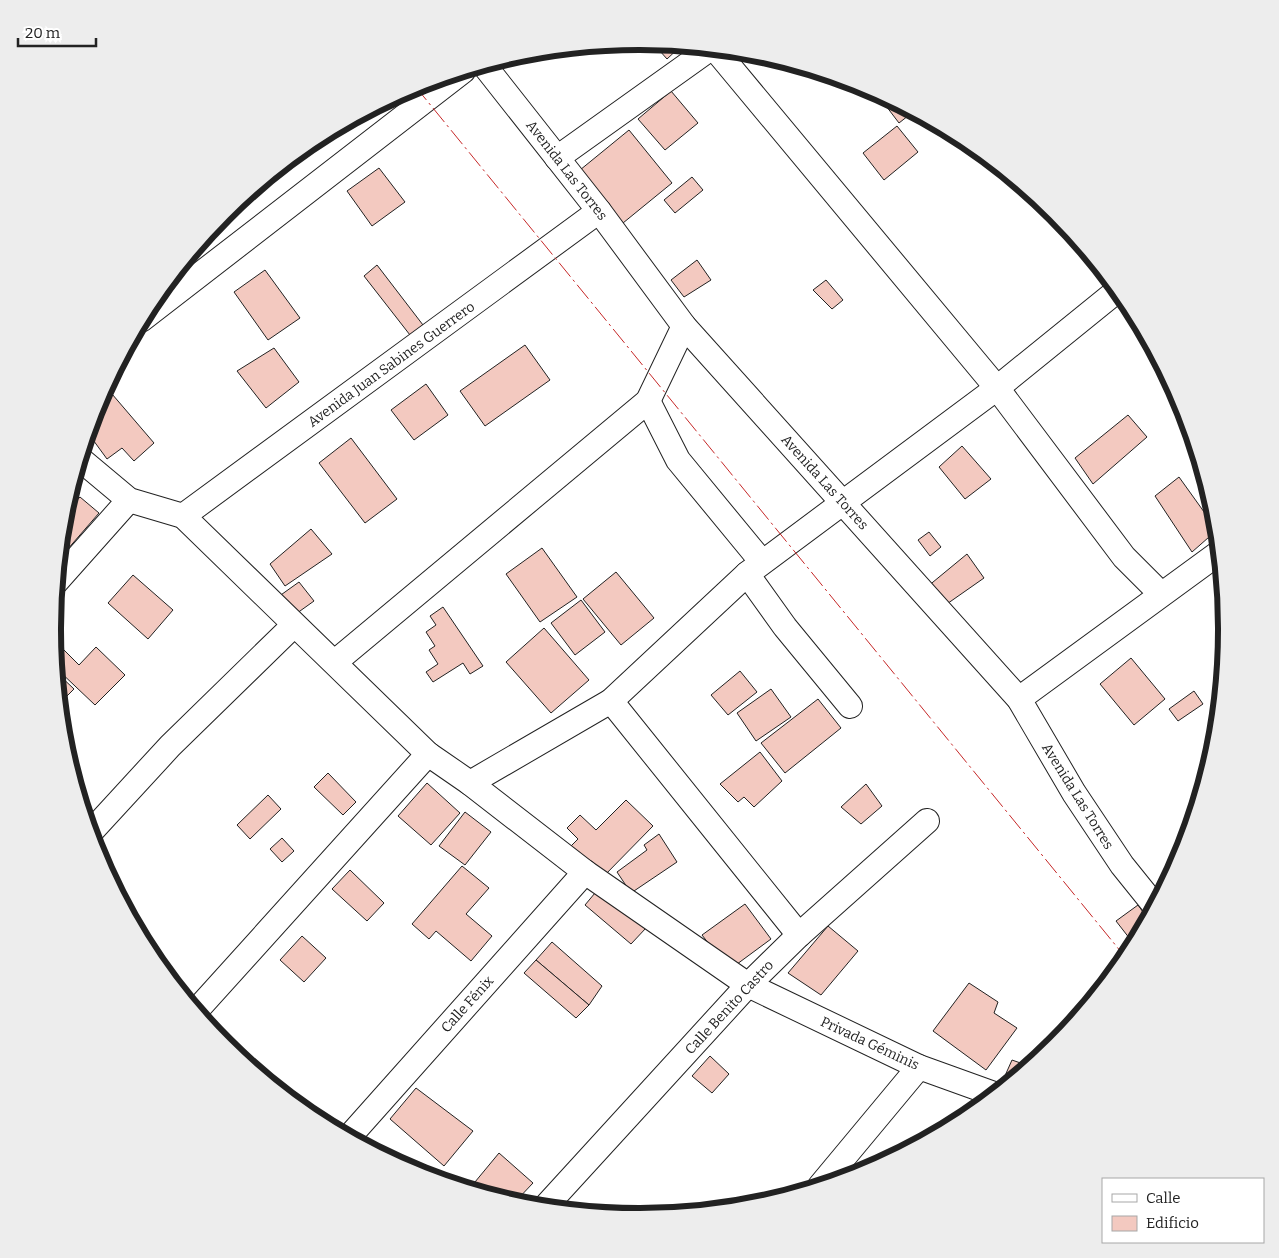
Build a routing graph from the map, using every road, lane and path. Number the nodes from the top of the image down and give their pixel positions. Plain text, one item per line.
1 (703, 54) edge
2 (721, 56) edge
3 (488, 71) edge
4 (447, 83) edge
5 (557, 158) junction
6 (599, 211) junction
7 (1112, 295) edge
8 (158, 307) edge
9 (684, 326) junction
10 (996, 388) junction
11 (648, 401) junction
12 (85, 463) edge
13 (129, 500) junction
14 (844, 503) junction
15 (183, 516) junction
16 (1214, 556) edge
17 (754, 568) junction
18 (63, 574) edge
19 (1160, 594) junction
20 (294, 625) junction
21 (335, 662) junction
22 (1019, 699) junction
23 (610, 701) junction
24 (850, 706) dead end
25 (428, 754) junction
26 (470, 783) junction
27 (927, 820) dead end
28 (96, 827) edge
29 (585, 872) junction
30 (1150, 901) edge
31 (799, 935) junction
32 (748, 985) junction
33 (200, 1006) edge
34 (919, 1067) junction
35 (987, 1092) edge
36 (354, 1132) edge
37 (828, 1176) edge
38 (551, 1201) edge

1 - 5 street
2 - 10 street
3 - 5 street, Avenida Las Torres
4 - 8 street
5 - 6 street, Avenida Las Torres
6 - 9 street, Avenida Las Torres
6 - 15 street, Avenida Juan Sabines Guerrero
7 - 10 street
9 - 11 street
9 - 14 street, Avenida Las Torres
10 - 14 street
10 - 19 street
11 - 17 street
11 - 21 street
12 - 13 street
13 - 15 street
13 - 18 street
14 - 17 street
14 - 22 street, Avenida Las Torres
15 - 20 street, Privada Géminis
16 - 19 street
17 - 23 street
17 - 24 street
19 - 22 street
20 - 21 street, Privada Géminis
20 - 28 street
21 - 25 street, Privada Géminis
22 - 30 street, Avenida Las Torres
23 - 26 street
23 - 31 street
25 - 26 street, Privada Géminis
25 - 33 street
26 - 29 street, Privada Géminis
27 - 31 street, Calle Benito Castro
29 - 32 street, Privada Géminis
29 - 36 street, Calle Fénix
31 - 32 street, Calle Benito Castro
32 - 34 street, Privada Géminis
32 - 38 street, Calle Benito Castro
34 - 35 street, Privada Géminis
34 - 37 street

